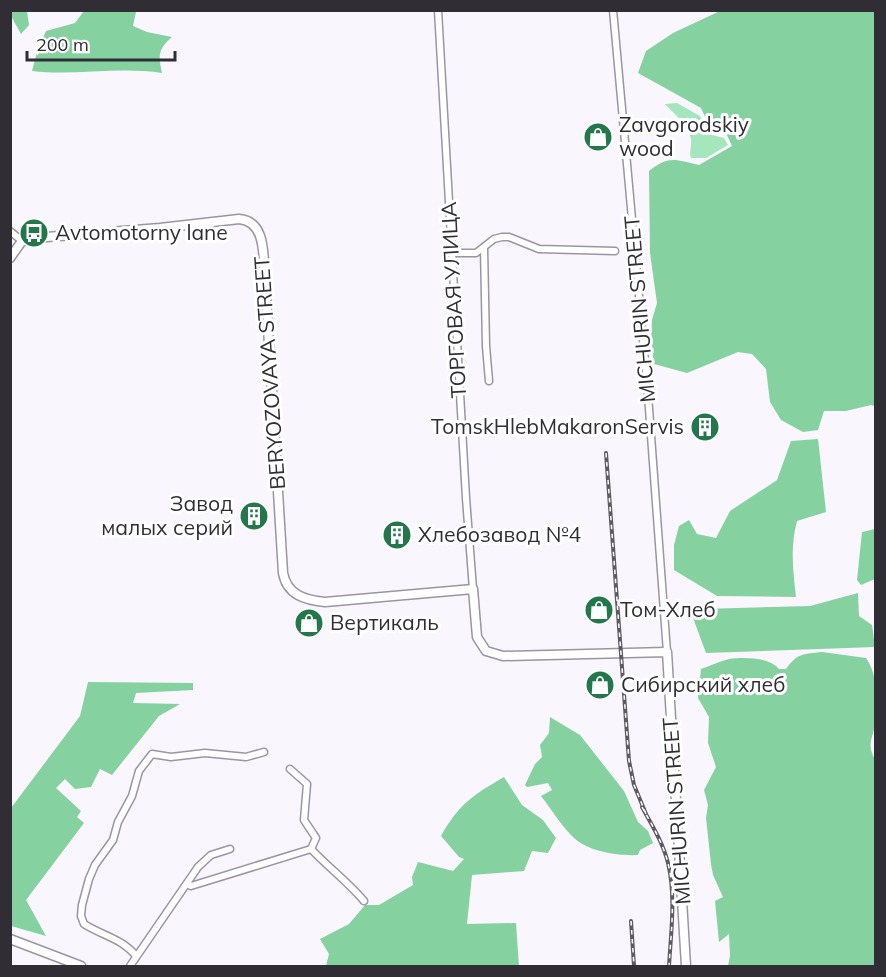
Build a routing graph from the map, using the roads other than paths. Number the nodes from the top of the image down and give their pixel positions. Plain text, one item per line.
1 (438, 10) edge
2 (614, 10) edge
3 (10, 231) edge
4 (22, 241) junction
5 (484, 248) junction
6 (615, 251) dead end
7 (452, 253) junction
8 (10, 258) edge
9 (489, 381) dead end
10 (473, 589) junction
11 (667, 652) junction
12 (264, 752) dead end
13 (290, 769) dead end
14 (230, 849) dead end
15 (311, 849) junction
16 (187, 884) junction
17 (364, 901) dead end
18 (10, 939) edge
19 (136, 956) junction
20 (81, 966) edge
21 (130, 966) edge
22 (686, 966) edge

1 - 7 street, ТОРГОВАЯ УЛИЦА
2 - 11 street, MICHURIN STREET
3 - 4 street
4 - 8 street
4 - 10 street, BERYOZOVAYA STREET
5 - 6 street
5 - 7 street
5 - 9 street
7 - 10 street, ТОРГОВАЯ УЛИЦА
10 - 11 street
11 - 22 street, MICHURIN STREET
12 - 19 street
13 - 15 street
14 - 16 street
15 - 16 street
15 - 17 street
16 - 19 street
18 - 20 street
19 - 21 street

